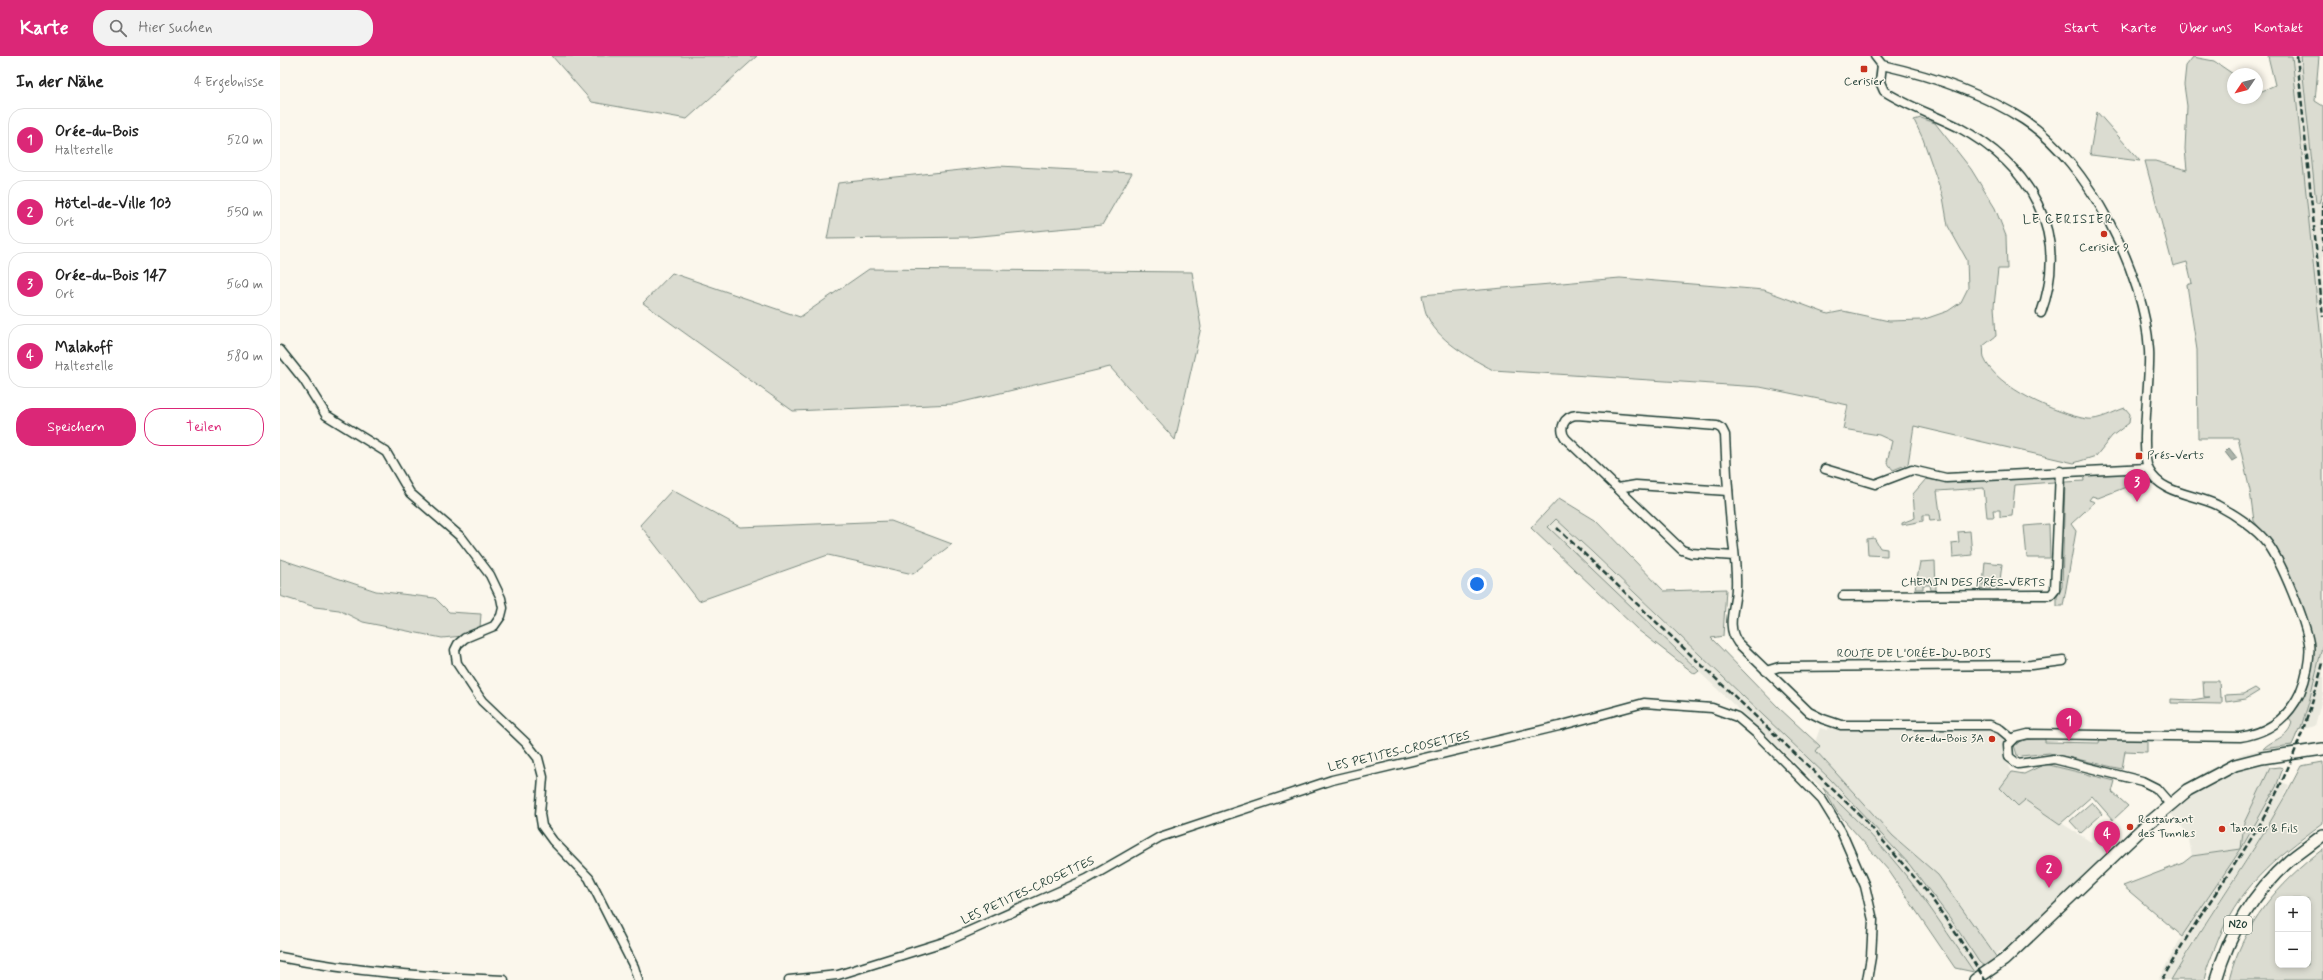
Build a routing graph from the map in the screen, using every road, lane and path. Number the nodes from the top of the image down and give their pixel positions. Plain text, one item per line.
1 (1875, 56) edge
2 (1882, 65) junction
3 (2041, 313) dead end
4 (280, 350) edge
5 (2147, 468) junction
6 (1825, 469) dead end
7 (2060, 472) junction
8 (1618, 488) junction
9 (1728, 491) junction
10 (1734, 556) junction
11 (1843, 596) dead end
12 (2063, 661) dead end
13 (1766, 671) junction
14 (2012, 739) junction
15 (2323, 749) edge
16 (2170, 804) junction
17 (2323, 835) edge
18 (280, 957) edge
19 (504, 980) edge
20 (638, 980) edge
21 (789, 980) edge
22 (1867, 980) edge
23 (1976, 980) edge
24 (2216, 980) edge

1 - 2 street
2 - 3 street
2 - 5 street
4 - 20 street
5 - 7 street
5 - 14 street
6 - 7 street
7 - 11 street, CHEMIN DES PRÉS-VERTS
8 - 9 street
8 - 9 street
8 - 10 street
9 - 10 street
10 - 13 street
12 - 13 street, ROUTE DE L'ORÉE-DU-BOIS
13 - 14 street
14 - 16 street
15 - 16 main road
16 - 23 main road
17 - 24 main road, N20
18 - 19 street
21 - 22 street, LES PETITES-CROSETTES

